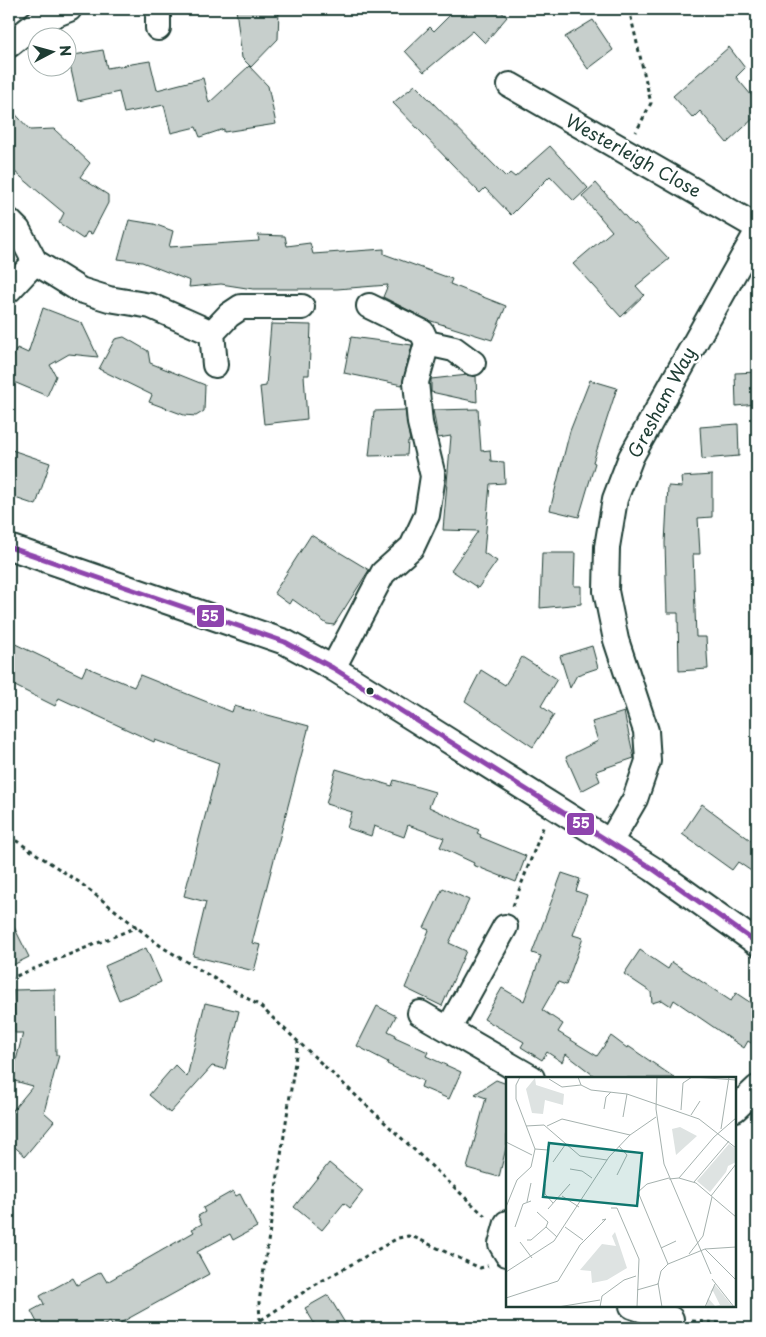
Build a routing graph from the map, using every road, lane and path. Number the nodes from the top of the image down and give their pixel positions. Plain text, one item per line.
1 (69, 9) edge
2 (629, 9) edge
3 (9, 45) edge
4 (510, 85) dead end
5 (627, 151) junction
6 (9, 221) edge
7 (757, 227) edge
8 (757, 232) edge
9 (35, 262) junction
10 (9, 290) edge
11 (368, 306) dead end
12 (302, 307) dead end
13 (212, 333) junction
14 (427, 343) junction
15 (473, 363) dead end
16 (215, 365) dead end
17 (9, 547) edge
18 (332, 668) junction
19 (551, 806) junction
20 (9, 836) edge
21 (610, 842) junction
22 (137, 927) junction
23 (505, 927) joint
24 (757, 943) edge
25 (9, 979) edge
26 (420, 1013) dead end
27 (449, 1028) junction
28 (298, 1041) junction
29 (530, 1077) edge
30 (757, 1088) edge
31 (736, 1108) edge
32 (505, 1240) edge
33 (635, 1307) edge
34 (671, 1319) joint
35 (260, 1321) junction
36 (757, 1326) edge
37 (256, 1328) edge

1 - 3 street
2 - 5 path
4 - 5 street, Westerleigh Close
5 - 7 street, Westerleigh Close
6 - 9 street
8 - 21 street, Gresham Way
9 - 10 street
9 - 13 street
11 - 14 street
12 - 13 street
13 - 16 street
14 - 15 street
14 - 18 street
17 - 18 street
18 - 19 street
19 - 21 street
19 - 23 path
20 - 22 path
21 - 24 street
22 - 25 path
22 - 28 path
23 - 27 street
26 - 27 street
27 - 29 street
28 - 32 path
28 - 35 path
30 - 31 street
32 - 35 path
33 - 34 street
34 - 36 path
35 - 37 path

